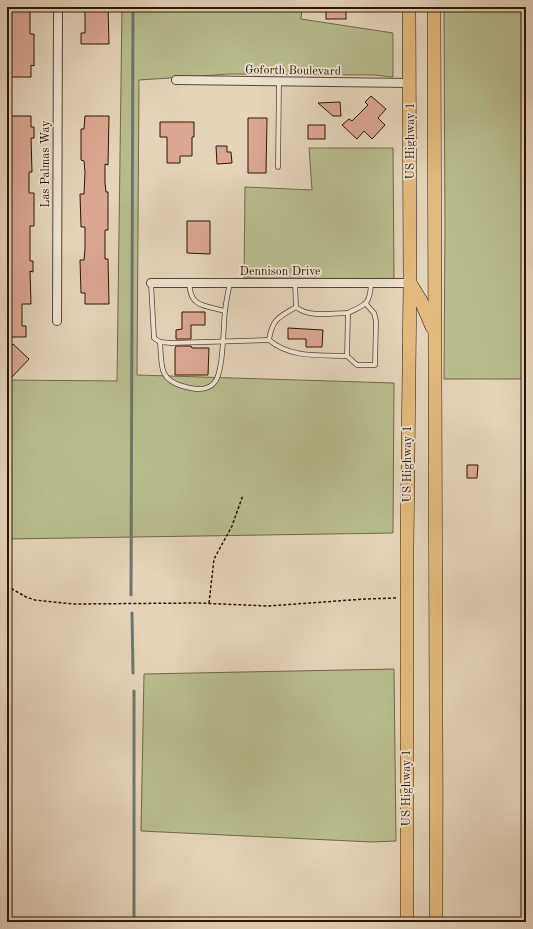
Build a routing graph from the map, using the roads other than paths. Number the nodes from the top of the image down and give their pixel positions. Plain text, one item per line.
1 (58, 7) edge
2 (409, 7) edge
3 (434, 7) edge
4 (176, 80) dead end
5 (279, 82) junction
6 (409, 83) junction
7 (278, 167) dead end
8 (151, 283) joint
9 (189, 283) junction
10 (230, 283) junction
11 (295, 283) junction
12 (371, 283) junction
13 (410, 283) junction
14 (366, 304) junction
15 (296, 307) junction
16 (225, 311) junction
17 (348, 313) junction
18 (57, 321) dead end
19 (434, 332) junction
20 (269, 340) junction
21 (160, 342) junction
22 (223, 342) junction
23 (347, 356) junction
24 (407, 922) edge
25 (436, 922) edge

1 - 18 street, Las Palmas Way
2 - 6 main road, US Highway 1
3 - 19 main road, US Highway 1
4 - 5 street, Goforth Boulevard
5 - 6 street, Goforth Boulevard
5 - 7 lane
6 - 13 main road, US Highway 1
8 - 9 street, Dennison Drive
8 - 21 lane
9 - 10 street, Dennison Drive
9 - 16 lane
10 - 11 street, Dennison Drive
10 - 16 lane
11 - 12 street, Dennison Drive
11 - 15 lane
12 - 13 street, Dennison Drive
12 - 14 lane
13 - 19 main road
13 - 24 main road, US Highway 1
14 - 17 lane
14 - 23 lane
15 - 17 lane
15 - 20 lane
16 - 22 lane
17 - 23 lane
19 - 25 main road, US Highway 1
20 - 22 lane
20 - 23 lane
21 - 22 lane
21 - 22 lane

